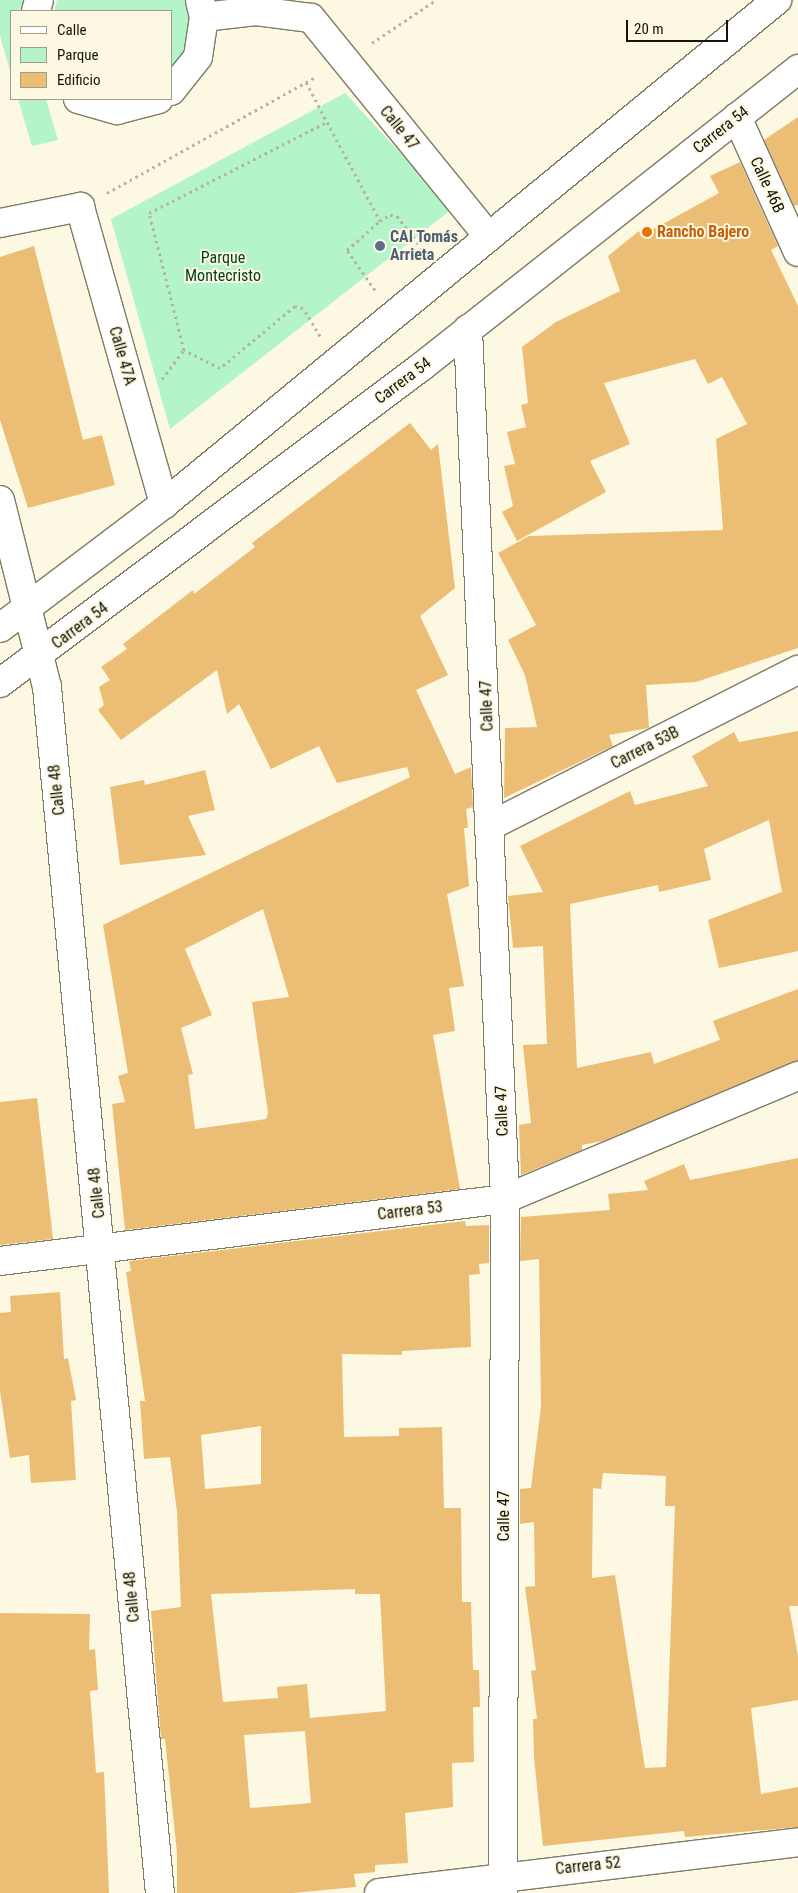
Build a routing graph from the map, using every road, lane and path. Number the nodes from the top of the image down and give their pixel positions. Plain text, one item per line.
1 (777, 0) edge
2 (202, 9) edge
3 (798, 69) edge
4 (306, 82) dead end
5 (172, 90) edge
6 (81, 100) edge
7 (155, 100) edge
8 (738, 117) junction
9 (327, 122) junction
10 (221, 130) dead end
11 (80, 208) junction
12 (380, 221) junction
13 (0, 223) edge
14 (489, 237) junction
15 (424, 251) dead end
16 (798, 252) edge
17 (376, 291) dead end
18 (468, 329) junction
19 (320, 336) dead end
20 (184, 350) junction
21 (158, 384) dead end
22 (0, 500) edge
23 (164, 504) junction
24 (30, 606) junction
25 (0, 612) edge
26 (0, 628) edge
27 (42, 655) junction
28 (798, 670) edge
29 (0, 683) edge
30 (492, 826) junction
31 (798, 1076) edge
32 (506, 1200) junction
33 (102, 1247) junction
34 (0, 1261) edge
35 (798, 1842) edge
36 (503, 1884) edge
37 (160, 1893) edge
38 (379, 1893) edge

1 - 14 street
2 - 5 street
2 - 14 street, Calle 47
3 - 8 street, Carrera 54
4 - 9 path
6 - 7 street
8 - 16 street, Calle 46B
8 - 18 street, Carrera 54
9 - 12 path
9 - 20 path
10 - 11 path
11 - 13 street
11 - 23 street, Calle 47A
12 - 15 path
12 - 17 path
14 - 23 street
18 - 27 street, Carrera 54
18 - 30 street, Calle 47
19 - 20 path
20 - 21 path
22 - 24 street, Calle 48
23 - 24 street
24 - 25 street
24 - 26 street
24 - 27 street, Calle 48
27 - 29 street, Carrera 54
27 - 33 street, Calle 48
28 - 30 street, Carrera 53B
30 - 32 street, Calle 47
31 - 32 street, Carrera 53
32 - 33 street, Carrera 53
32 - 36 street, Calle 47
33 - 34 street, Carrera 53
33 - 37 street, Calle 48
35 - 36 street, Carrera 52
36 - 38 street, Carrera 52

